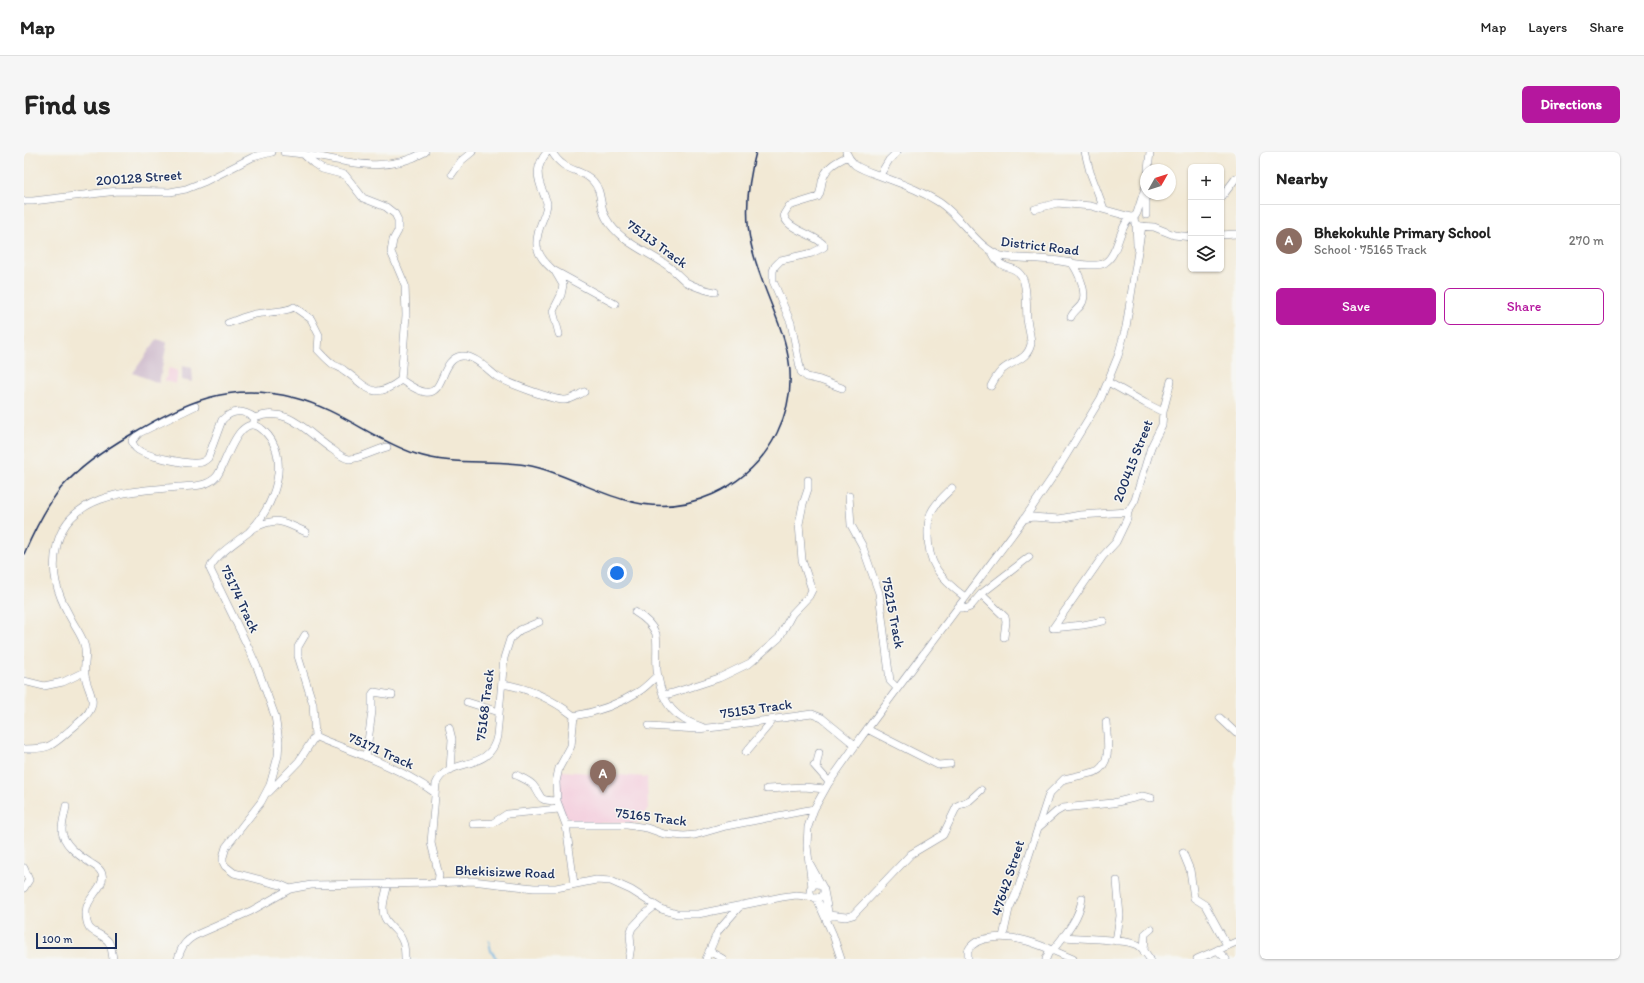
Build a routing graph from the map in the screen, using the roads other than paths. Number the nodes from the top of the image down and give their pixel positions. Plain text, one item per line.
1 (272, 152) edge
2 (284, 152) edge
3 (425, 152) edge
4 (472, 152) edge
5 (552, 152) edge
6 (897, 152) edge
7 (1085, 152) edge
8 (1150, 152) edge
9 (303, 154) junction
10 (847, 154) edge
11 (1149, 164) edge
12 (452, 174) dead end
13 (880, 176) junction
14 (1236, 178) edge
15 (1224, 194) edge
16 (1140, 200) edge
17 (1146, 200) edge
18 (24, 201) edge
19 (1035, 209) dead end
20 (1104, 209) junction
21 (1134, 215) junction
22 (1146, 216) junction
23 (1139, 225) junction
24 (1124, 228) junction
25 (1159, 229) junction
26 (1236, 234) edge
27 (1224, 235) edge
28 (1188, 237) edge
29 (992, 252) junction
30 (1071, 262) junction
31 (556, 273) junction
32 (715, 292) dead end
33 (615, 304) dead end
34 (1071, 317) dead end
35 (228, 323) dead end
36 (559, 334) dead end
37 (401, 380) junction
38 (1171, 380) dead end
39 (1108, 382) junction
40 (991, 386) dead end
41 (842, 388) dead end
42 (584, 392) dead end
43 (195, 406) dead end
44 (1163, 412) junction
45 (254, 422) junction
46 (387, 447) dead end
47 (808, 480) dead end
48 (952, 488) dead end
49 (848, 496) dead end
50 (1128, 512) junction
51 (1024, 519) junction
52 (250, 530) junction
53 (306, 532) dead end
54 (1029, 557) dead end
55 (981, 594) junction
56 (965, 597) junction
57 (958, 607) junction
58 (636, 612) dead end
59 (1103, 621) dead end
60 (539, 622) dead end
61 (305, 635) dead end
62 (1004, 637) dead end
63 (84, 672) junction
64 (658, 676) junction
65 (24, 681) edge
66 (502, 684) junction
67 (897, 688) junction
68 (392, 695) dead end
69 (664, 695) junction
70 (467, 702) dead end
71 (499, 712) junction
72 (574, 716) junction
73 (1220, 718) dead end
74 (773, 720) junction
75 (1106, 722) dead end
76 (649, 726) dead end
77 (449, 727) dead end
78 (706, 728) junction
79 (867, 729) junction
80 (1236, 733) edge
81 (315, 736) junction
82 (855, 745) junction
83 (24, 749) edge
84 (746, 752) dead end
85 (819, 753) dead end
86 (366, 757) junction
87 (950, 764) dead end
88 (450, 770) junction
89 (516, 775) dead end
90 (829, 782) junction
91 (768, 789) dead end
92 (825, 789) junction
93 (981, 790) dead end
94 (266, 793) junction
95 (435, 793) junction
96 (1151, 798) dead end
97 (557, 801) junction
98 (66, 806) dead end
99 (814, 809) junction
100 (559, 810) junction
101 (473, 824) dead end
102 (566, 825) junction
103 (1038, 828) junction
104 (1183, 853) dead end
105 (809, 862) junction
106 (24, 868) edge
107 (1118, 881) dead end
108 (388, 883) junction
109 (438, 884) junction
110 (574, 884) junction
111 (24, 888) edge
112 (811, 888) junction
113 (823, 888) junction
114 (290, 889) junction
115 (796, 895) junction
116 (815, 897) junction
117 (1082, 898) dead end
118 (741, 905) junction
119 (655, 906) junction
120 (828, 915) junction
121 (830, 927) junction
122 (1151, 929) dead end
123 (1003, 936) junction
124 (1063, 937) junction
125 (1116, 941) junction
126 (1236, 942) edge
127 (1227, 945) junction
128 (1051, 950) junction
129 (1217, 950) junction
130 (709, 951) junction
131 (1144, 952) junction
132 (113, 959) edge
133 (178, 959) edge
134 (405, 959) edge
135 (629, 959) edge
136 (706, 959) edge
137 (723, 959) edge
138 (840, 959) edge
139 (968, 959) edge
140 (1046, 959) edge
141 (1073, 959) edge
142 (1150, 959) edge
143 (1197, 959) edge
144 (1226, 959) edge

1 - 18 street, 200128 Street
2 - 9 street
3 - 9 street
4 - 12 street
5 - 31 street
5 - 32 street, 75113 Track
6 - 13 street
7 - 20 street
8 - 11 street
9 - 37 street
10 - 13 street, District Road
10 - 41 street
13 - 29 street, District Road
14 - 15 street
16 - 21 street
17 - 22 street
19 - 20 street
20 - 21 street
21 - 22 street
21 - 23 street
21 - 24 street, District Road
22 - 23 street
22 - 25 street
23 - 24 street
23 - 25 street
23 - 39 street
24 - 30 street, District Road
25 - 28 street
26 - 27 street
29 - 30 street, District Road
29 - 40 street
30 - 34 street
31 - 33 street
31 - 36 street
35 - 37 street
37 - 42 street
38 - 44 street, 200415 Street
39 - 44 street
39 - 51 street
43 - 45 street, 75174 Track
44 - 50 street, 200415 Street
45 - 46 street
45 - 52 street, 75174 Track
45 - 63 street
47 - 69 street
48 - 56 street
49 - 67 street, 75215 Track
50 - 51 street, 200415 Street
50 - 59 street
51 - 56 street
52 - 53 street
52 - 94 street, 75174 Track
54 - 55 street
55 - 57 street
55 - 62 street
56 - 57 street
57 - 67 street
58 - 64 street
60 - 66 street, 75168 Track
61 - 81 street
63 - 65 street
63 - 83 street
64 - 69 street
64 - 72 street
66 - 71 street, 75168 Track
66 - 72 street
67 - 79 street
68 - 86 street
69 - 78 street
70 - 71 street
71 - 88 street, 75168 Track
72 - 97 street
73 - 80 street
74 - 78 street, 75153 Track
74 - 82 street, 75153 Track
74 - 84 street
75 - 103 street, 47642 Street
76 - 78 street, 75153 Track
77 - 88 street
79 - 82 street
79 - 87 street
81 - 86 street, 75171 Track
81 - 94 street
82 - 90 street
85 - 90 street
86 - 95 street, 75171 Track
88 - 95 street, 75168 Track
89 - 97 street
90 - 92 street
91 - 92 street
92 - 99 street
93 - 120 street
94 - 114 street, 75174 Track
95 - 109 street, 75168 Track
96 - 103 street
97 - 100 street
98 - 132 street
99 - 102 street, 75165 Track
99 - 105 street
100 - 101 street
100 - 102 street
102 - 110 street
103 - 123 street, 47642 Street
104 - 127 street
105 - 112 street
105 - 113 street
106 - 111 street
107 - 125 street
108 - 109 street, Bhekisizwe Road
108 - 114 street, Bhekisizwe Road
108 - 134 street
109 - 110 street, Bhekisizwe Road
110 - 119 street, Bhekisizwe Road
112 - 113 street
112 - 115 street, Bhekisizwe Road
112 - 116 street
113 - 116 street
113 - 120 street
114 - 133 street, Bhekisizwe Road
115 - 116 street, Bhekisizwe Road
115 - 118 street, Bhekisizwe Road
116 - 121 street
117 - 124 street
118 - 119 street, Bhekisizwe Road
118 - 130 street
119 - 135 street
120 - 121 street
121 - 138 street
122 - 131 street
123 - 128 street
123 - 139 street
124 - 125 street
124 - 128 street
125 - 131 street
126 - 127 street
127 - 129 street
128 - 140 street
128 - 141 street
129 - 143 street
129 - 144 street
130 - 136 street
130 - 137 street
131 - 142 street

